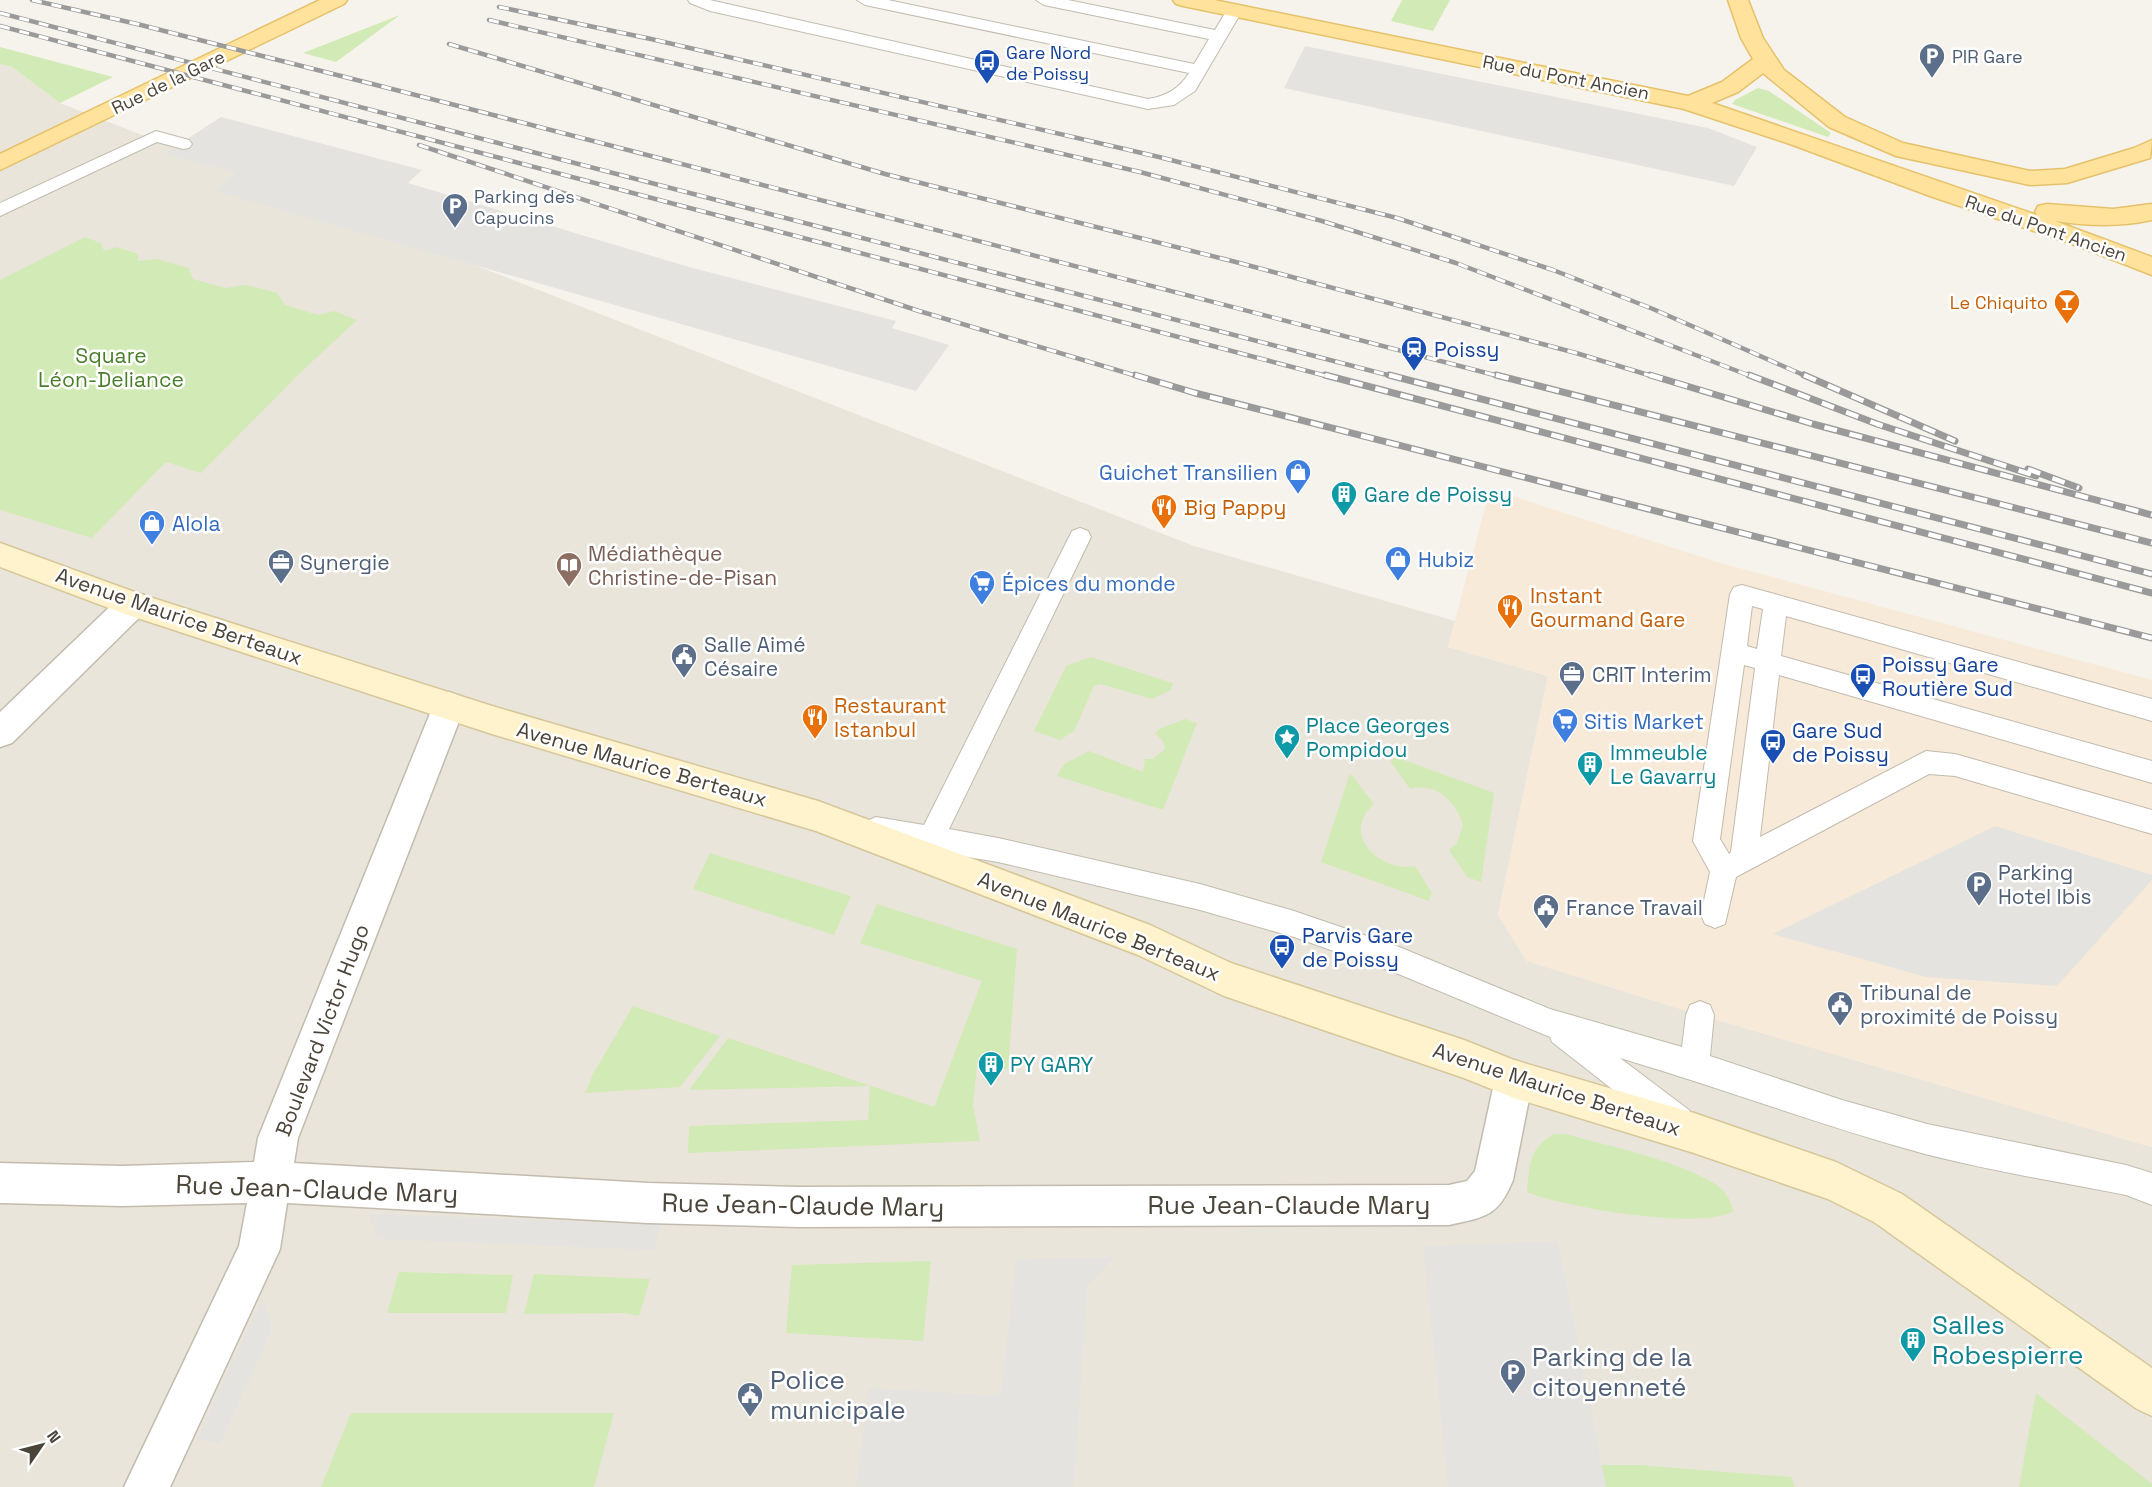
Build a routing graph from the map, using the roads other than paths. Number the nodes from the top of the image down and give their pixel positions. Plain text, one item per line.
1 (337, 0) edge
2 (696, 0) edge
3 (865, 0) edge
4 (1044, 0) edge
5 (1183, 0) edge
6 (1738, 0) edge
7 (1234, 11) junction
8 (1220, 36) junction
9 (1764, 60) junction
10 (1200, 70) junction
11 (1689, 104) junction
12 (183, 144) dead end
13 (2152, 147) edge
14 (0, 163) edge
15 (1939, 191) junction
16 (0, 210) edge
17 (2152, 212) edge
18 (2152, 267) edge
19 (1080, 537) dead end
20 (0, 555) edge
21 (133, 604) junction
22 (1775, 604) junction
23 (1733, 652) junction
24 (1768, 662) junction
25 (449, 706) junction
26 (2152, 710) edge
27 (0, 734) edge
28 (2152, 772) edge
29 (2152, 822) edge
30 (926, 847) junction
31 (1734, 864) junction
32 (1715, 915) dead end
33 (1700, 1015) dead end
34 (1550, 1023) junction
35 (1694, 1065) junction
36 (1514, 1079) junction
37 (1694, 1133) junction
38 (272, 1182) junction
39 (2143, 1182) edge
40 (0, 1183) edge
41 (2152, 1394) edge
42 (147, 1487) edge

1 - 14 main road, Rue de la Gare
2 - 10 lane
3 - 10 lane
4 - 8 lane
5 - 7 main road, Rue du Pont Ancien
6 - 9 main road, Rue du Pont Ancien
7 - 8 lane
7 - 11 main road, Rue du Pont Ancien
8 - 10 lane
9 - 11 main road
9 - 13 main road, Rue du Pont Ancien
11 - 15 main road, Rue du Pont Ancien
12 - 16 lane
15 - 17 main road, Rue du Pont Ancien
15 - 18 main road, Rue du Pont Ancien
19 - 30 lane
20 - 21 street, Avenue Maurice Berteaux
21 - 25 street, Avenue Maurice Berteaux
21 - 27 street
22 - 23 lane
22 - 24 lane
22 - 26 lane
23 - 24 lane
23 - 31 lane
24 - 28 lane
24 - 31 lane
25 - 30 street, Avenue Maurice Berteaux
25 - 38 street, Boulevard Victor Hugo
29 - 31 lane
30 - 34 lane
30 - 36 street, Avenue Maurice Berteaux
31 - 32 lane
33 - 35 lane
34 - 35 lane
34 - 37 lane
35 - 39 lane
36 - 37 street, Avenue Maurice Berteaux
36 - 38 street, Rue Jean-Claude Mary
37 - 41 street, Avenue Maurice Berteaux
38 - 40 street, Rue Jean-Claude Mary
38 - 42 street, Boulevard Victor Hugo

